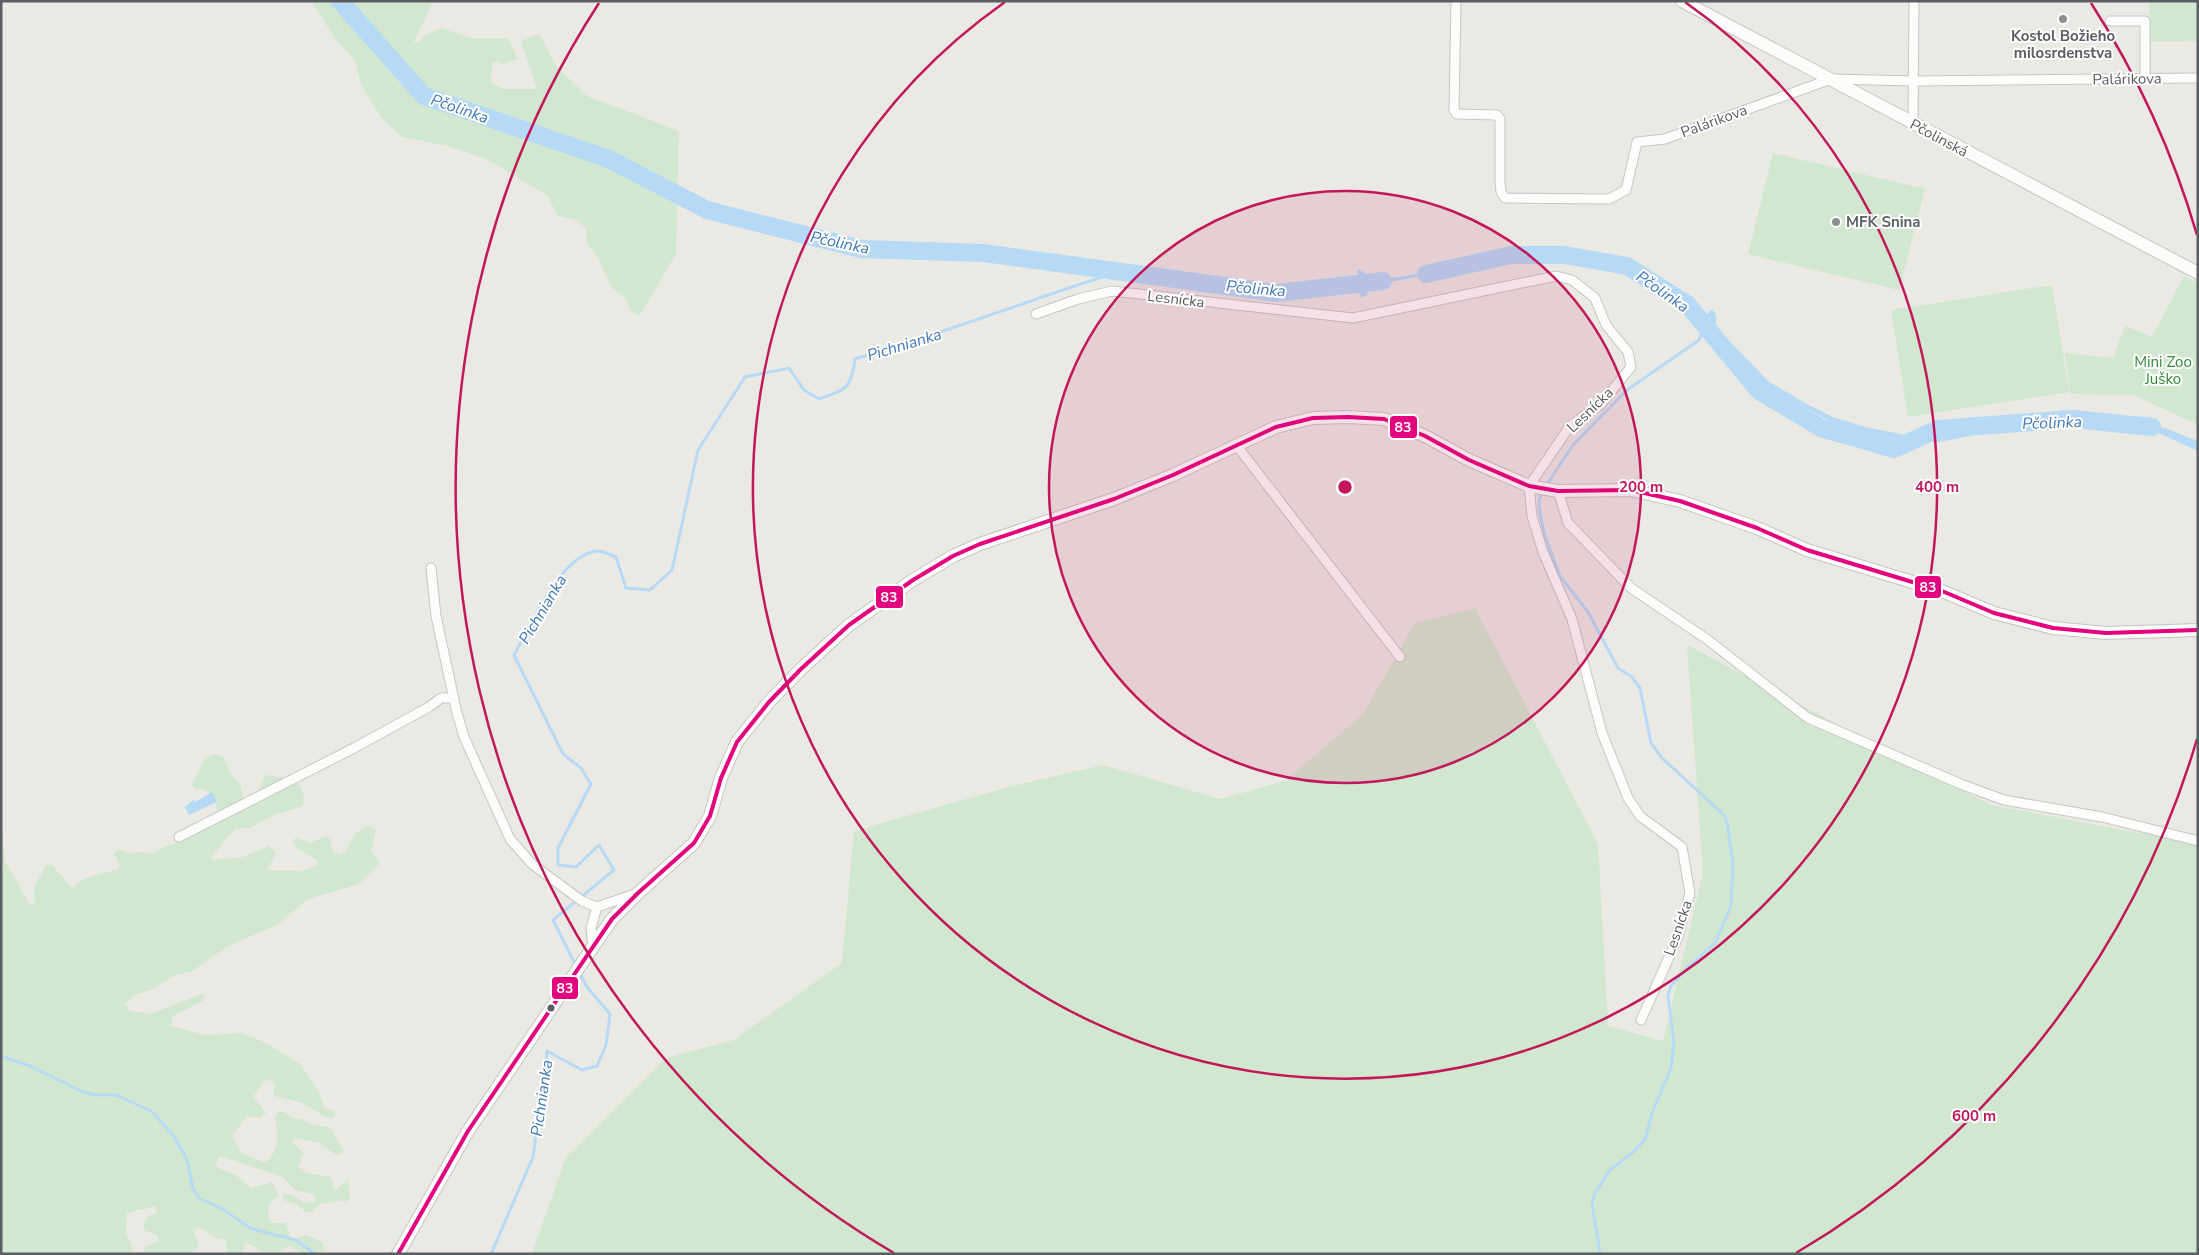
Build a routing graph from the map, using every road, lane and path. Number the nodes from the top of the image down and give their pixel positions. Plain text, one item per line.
1 (1456, 1) edge
2 (1682, 1) edge
3 (1914, 1) edge
4 (2110, 21) dead end
5 (2198, 78) edge
6 (1831, 79) junction
7 (2145, 79) junction
8 (1915, 81) junction
9 (1913, 125) junction
10 (2198, 274) edge
11 (1036, 314) dead end
12 (1237, 446) junction
13 (1529, 486) junction
14 (1558, 490) junction
15 (431, 568) dead end
16 (2198, 630) edge
17 (1400, 657) dead end
18 (453, 698) junction
19 (179, 837) dead end
20 (2198, 841) edge
21 (638, 893) junction
22 (597, 907) junction
23 (592, 948) junction
24 (1641, 1020) dead end
25 (398, 1254) edge

1 - 6 street, Palárikova
2 - 6 street, Pčolinská
3 - 8 street
4 - 7 street
5 - 7 street, Palárikova
6 - 8 street, Palárikova
6 - 9 street, Pčolinská
7 - 8 street, Palárikova
8 - 9 street
9 - 10 street, Pčolinská
11 - 13 street, Lesnícka
12 - 13 street
12 - 17 street
12 - 21 street
13 - 14 street
13 - 24 street, Lesnícka
14 - 16 street
14 - 20 street
15 - 18 street
18 - 19 street
18 - 22 street
21 - 22 street
21 - 23 street
22 - 23 street
23 - 25 street

